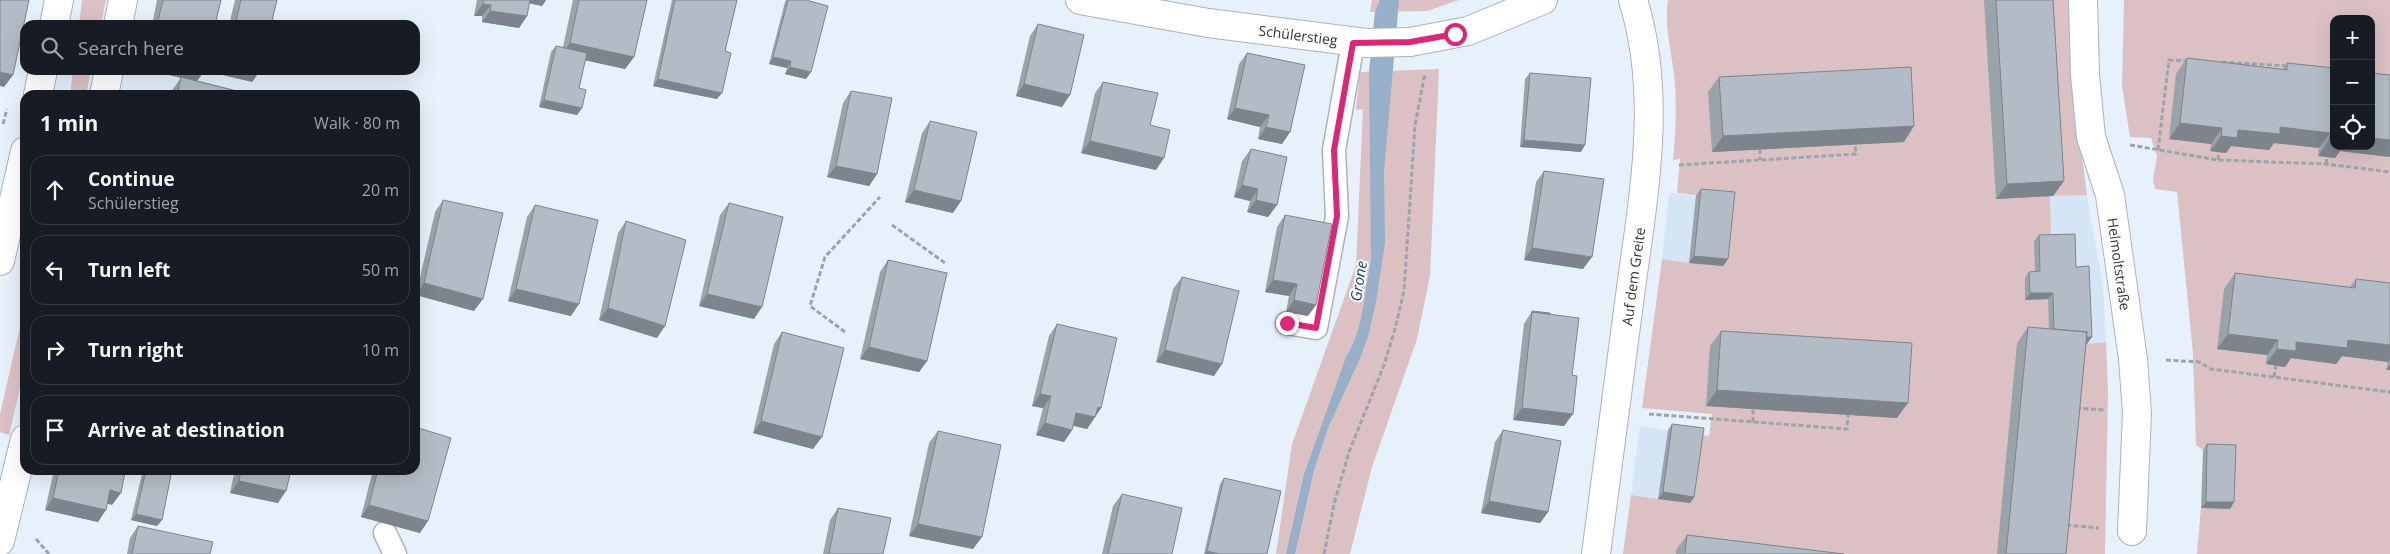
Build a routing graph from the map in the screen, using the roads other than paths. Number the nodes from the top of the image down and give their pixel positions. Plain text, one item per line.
1 (59, 0) edge
2 (123, 0) edge
3 (1080, 0) edge
4 (1543, 0) edge
5 (1633, 0) edge
6 (2083, 0) edge
7 (55, 20) edge
8 (119, 20) edge
9 (1360, 43) junction
10 (42, 75) edge
11 (107, 75) edge
12 (39, 90) edge
13 (105, 90) edge
14 (20, 173) edge
15 (0, 261) edge
16 (1287, 323) dead end
17 (20, 459) edge
18 (2132, 530) dead end
19 (385, 533) dead end
20 (0, 541) edge
21 (395, 554) edge
22 (1596, 554) edge

1 - 7 street
2 - 8 street
3 - 9 street, Schülerstieg
4 - 9 street, Schülerstieg
5 - 22 street, Auf dem Greite
6 - 18 street, Helmoltstraße
9 - 16 lane
10 - 12 street
11 - 13 street
14 - 15 street
17 - 20 street
19 - 21 lane

